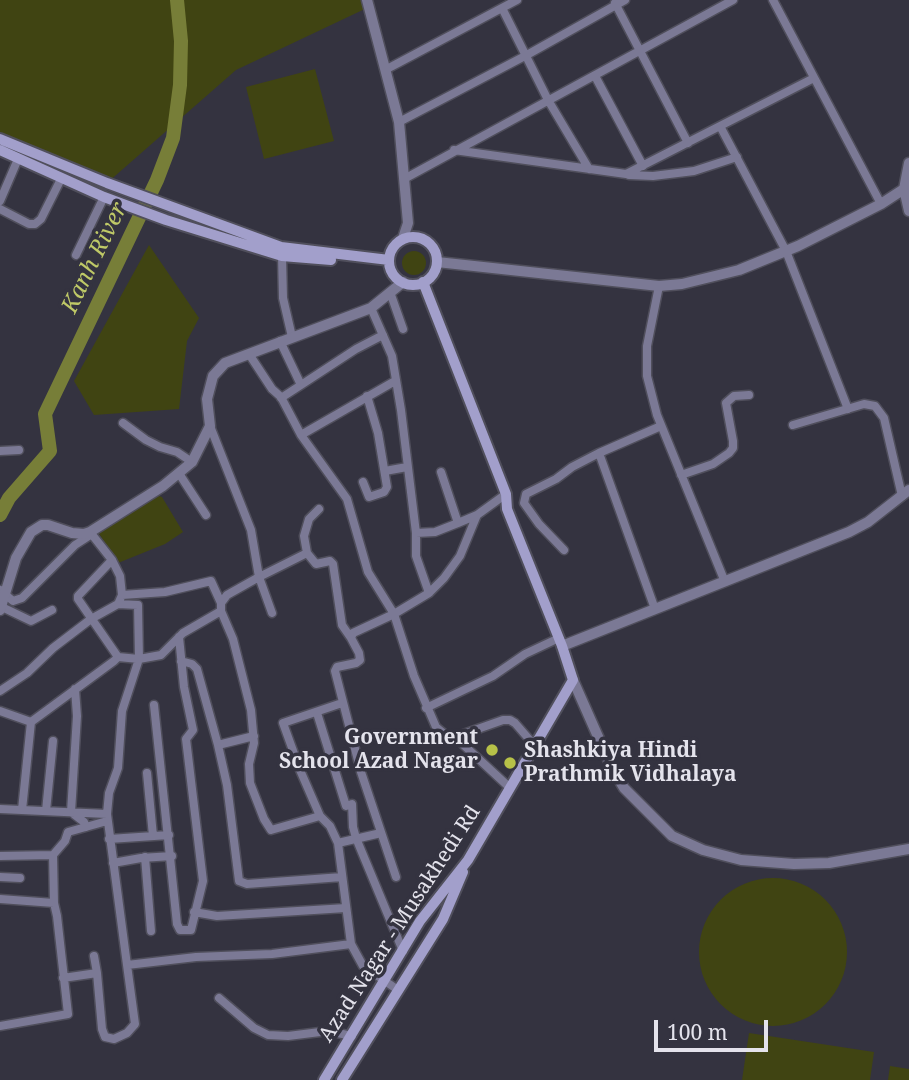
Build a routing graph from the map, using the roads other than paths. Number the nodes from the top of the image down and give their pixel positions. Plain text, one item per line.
1 (367, 0) edge
2 (517, 0) edge
3 (625, 0) edge
4 (733, 0) edge
5 (774, 0) edge
6 (615, 2) edge
7 (502, 8) junction
8 (640, 50) junction
9 (525, 56) junction
10 (385, 69) junction
11 (595, 76) junction
12 (814, 78) junction
13 (548, 100) junction
14 (400, 122) junction
15 (720, 126) junction
16 (0, 139) edge
17 (688, 143) junction
18 (0, 150) edge
19 (454, 150) junction
20 (737, 157) junction
21 (18, 159) junction
22 (909, 163) edge
23 (643, 166) junction
24 (590, 169) junction
25 (626, 174) junction
26 (61, 179) junction
27 (404, 179) junction
28 (907, 188) edge
29 (104, 197) junction
30 (0, 201) edge
31 (881, 204) junction
32 (0, 209) edge
33 (909, 211) edge
34 (403, 238) junction
35 (786, 251) junction
36 (76, 255) dead end
37 (282, 256) junction
38 (437, 262) junction
39 (389, 263) junction
40 (402, 282) junction
41 (423, 282) junction
42 (659, 286) junction
43 (390, 292) junction
44 (370, 308) junction
45 (403, 329) dead end
46 (383, 335) junction
47 (292, 337) junction
48 (280, 341) junction
49 (249, 354) junction
50 (395, 380) junction
51 (301, 385) junction
52 (749, 395) dead end
53 (367, 396) junction
54 (281, 398) junction
55 (848, 409) junction
56 (123, 423) dead end
57 (793, 425) dead end
58 (210, 426) junction
59 (661, 426) junction
60 (301, 435) junction
61 (19, 450) dead end
62 (0, 451) edge
63 (599, 453) junction
64 (192, 462) junction
65 (407, 467) junction
66 (385, 471) junction
67 (441, 472) dead end
68 (180, 475) junction
69 (681, 475) junction
70 (363, 482) dead end
71 (906, 493) edge
72 (506, 494) junction
73 (319, 509) dead end
74 (206, 515) dead end
75 (477, 515) junction
76 (458, 523) junction
77 (91, 533) junction
78 (416, 533) junction
79 (564, 550) dead end
80 (307, 553) junction
81 (112, 559) junction
82 (259, 577) junction
83 (725, 582) junction
84 (3, 592) edge
85 (429, 593) junction
86 (122, 595) junction
87 (118, 604) junction
88 (221, 607) junction
89 (0, 608) edge
90 (655, 609) junction
91 (52, 610) dead end
92 (272, 614) dead end
93 (394, 614) junction
94 (91, 620) junction
95 (179, 637) junction
96 (351, 638) junction
97 (561, 642) junction
98 (118, 657) junction
99 (139, 659) junction
100 (181, 661) junction
101 (573, 680) junction
102 (75, 689) junction
103 (0, 691) edge
104 (342, 703) junction
105 (154, 705) dead end
106 (426, 708) junction
107 (0, 710) edge
108 (317, 713) junction
109 (31, 722) junction
110 (254, 736) junction
111 (455, 737) junction
112 (53, 741) dead end
113 (218, 745) junction
114 (535, 746) junction
115 (147, 773) dead end
116 (509, 787) junction
117 (0, 809) edge
118 (22, 810) junction
119 (46, 811) junction
120 (71, 812) junction
121 (320, 816) junction
122 (107, 818) junction
123 (86, 827) junction
124 (381, 834) junction
125 (169, 835) junction
126 (153, 836) junction
127 (356, 838) junction
128 (109, 839) junction
129 (338, 843) junction
130 (909, 849) edge
131 (53, 855) junction
132 (0, 856) edge
133 (172, 856) junction
134 (145, 857) junction
135 (468, 860) junction
136 (113, 863) junction
137 (0, 877) edge
138 (342, 877) junction
139 (396, 877) dead end
140 (20, 878) dead end
141 (0, 899) edge
142 (54, 903) junction
143 (346, 908) junction
144 (194, 912) junction
145 (151, 931) dead end
146 (351, 944) junction
147 (403, 951) junction
148 (94, 957) dead end
149 (127, 965) junction
150 (97, 973) junction
151 (63, 978) junction
152 (384, 981) junction
153 (398, 990) junction
154 (219, 998) dead end
155 (0, 1026) edge
156 (352, 1036) junction
157 (324, 1080) edge
158 (342, 1080) edge

1 - 10 street
2 - 7 street
3 - 6 street
4 - 8 street
5 - 12 street
6 - 8 street
6 - 9 street
7 - 9 street
7 - 10 street
8 - 11 street
8 - 17 street
9 - 13 street
9 - 14 street
10 - 14 street
11 - 13 street
11 - 23 street
12 - 15 street
12 - 31 street
13 - 19 street
13 - 24 street
14 - 27 street
15 - 17 street
15 - 20 street
16 - 39 main road
17 - 23 street
18 - 21 main road
19 - 24 street
19 - 27 street
20 - 25 street
20 - 35 street
21 - 26 main road
21 - 30 street
22 - 28 street
23 - 25 street
24 - 25 street
26 - 29 main road
26 - 32 street
27 - 34 street
28 - 31 street
28 - 33 street
29 - 36 street
29 - 37 main road
31 - 35 street
34 - 38 main road
34 - 39 main road
35 - 42 street
35 - 55 street
37 - 39 main road
37 - 47 street
38 - 41 main road
38 - 42 street
39 - 40 main road
40 - 41 main road
40 - 43 street
41 - 72 main road
42 - 59 street
43 - 44 street
43 - 45 street
44 - 46 street
44 - 47 street
46 - 50 street
46 - 51 street
47 - 48 street
48 - 49 street
48 - 51 street
49 - 54 street
49 - 58 street
50 - 53 street
50 - 65 street
51 - 54 street
52 - 69 street
53 - 60 street
53 - 66 street
54 - 60 street
55 - 57 street
55 - 71 street
56 - 64 street
58 - 64 street
58 - 82 street
59 - 63 street
59 - 69 street
60 - 93 street
61 - 62 street
63 - 79 street
63 - 90 street
64 - 68 street
65 - 66 street
65 - 78 street
66 - 70 street
67 - 76 street
68 - 74 street
68 - 77 street
69 - 83 street
71 - 83 street
72 - 75 street
72 - 97 main road
73 - 80 street
75 - 76 street
75 - 85 street
76 - 78 street
77 - 81 street
77 - 84 street
77 - 84 street
78 - 85 street
80 - 82 street
80 - 96 street
81 - 86 street
81 - 94 street
82 - 88 street
82 - 92 street
83 - 90 street
84 - 89 street
85 - 93 street
86 - 87 street
86 - 88 street
87 - 94 street
87 - 99 street
88 - 95 street
88 - 110 street
89 - 91 street
90 - 97 street
93 - 96 street
93 - 106 street
94 - 98 street
94 - 103 street
95 - 99 street
95 - 100 street
96 - 104 street
97 - 101 main road
97 - 106 street
98 - 99 street
98 - 102 street
99 - 122 street
100 - 113 street
100 - 144 street
101 - 114 main road, Azad Nagar - Musakhedi Rd
101 - 130 street
102 - 109 street
102 - 120 street
104 - 108 street
104 - 124 street
105 - 125 street
106 - 111 street
107 - 109 street
108 - 121 street
108 - 127 street
109 - 118 street
110 - 113 street
110 - 121 street
111 - 114 street
111 - 116 street
112 - 119 street
113 - 138 street
114 - 116 main road, Azad Nagar - Musakhedi Rd
115 - 126 street
116 - 135 main road, Azad Nagar - Musakhedi Rd
117 - 118 street
118 - 119 street
119 - 120 street
120 - 122 street
120 - 123 street
121 - 129 street
122 - 123 street
122 - 128 street
123 - 131 street
124 - 127 street
124 - 139 street
125 - 126 street
125 - 133 street
126 - 128 street
127 - 129 street
127 - 147 street
128 - 136 street
129 - 138 street
131 - 132 street
131 - 142 street
133 - 134 street
133 - 144 street
134 - 136 street
134 - 145 street
135 - 147 main road, Azad Nagar - Musakhedi Rd
135 - 153 main road
136 - 149 street
137 - 140 street
138 - 143 street
141 - 142 street
142 - 151 street
143 - 144 street
143 - 146 street
146 - 149 street
146 - 152 street
147 - 152 main road, Azad Nagar - Musakhedi Rd
148 - 150 street
149 - 150 street
150 - 151 street
151 - 155 street
152 - 153 street
152 - 156 main road, Azad Nagar - Musakhedi Rd
153 - 158 main road
154 - 156 street
156 - 157 main road, Azad Nagar - Musakhedi Rd

